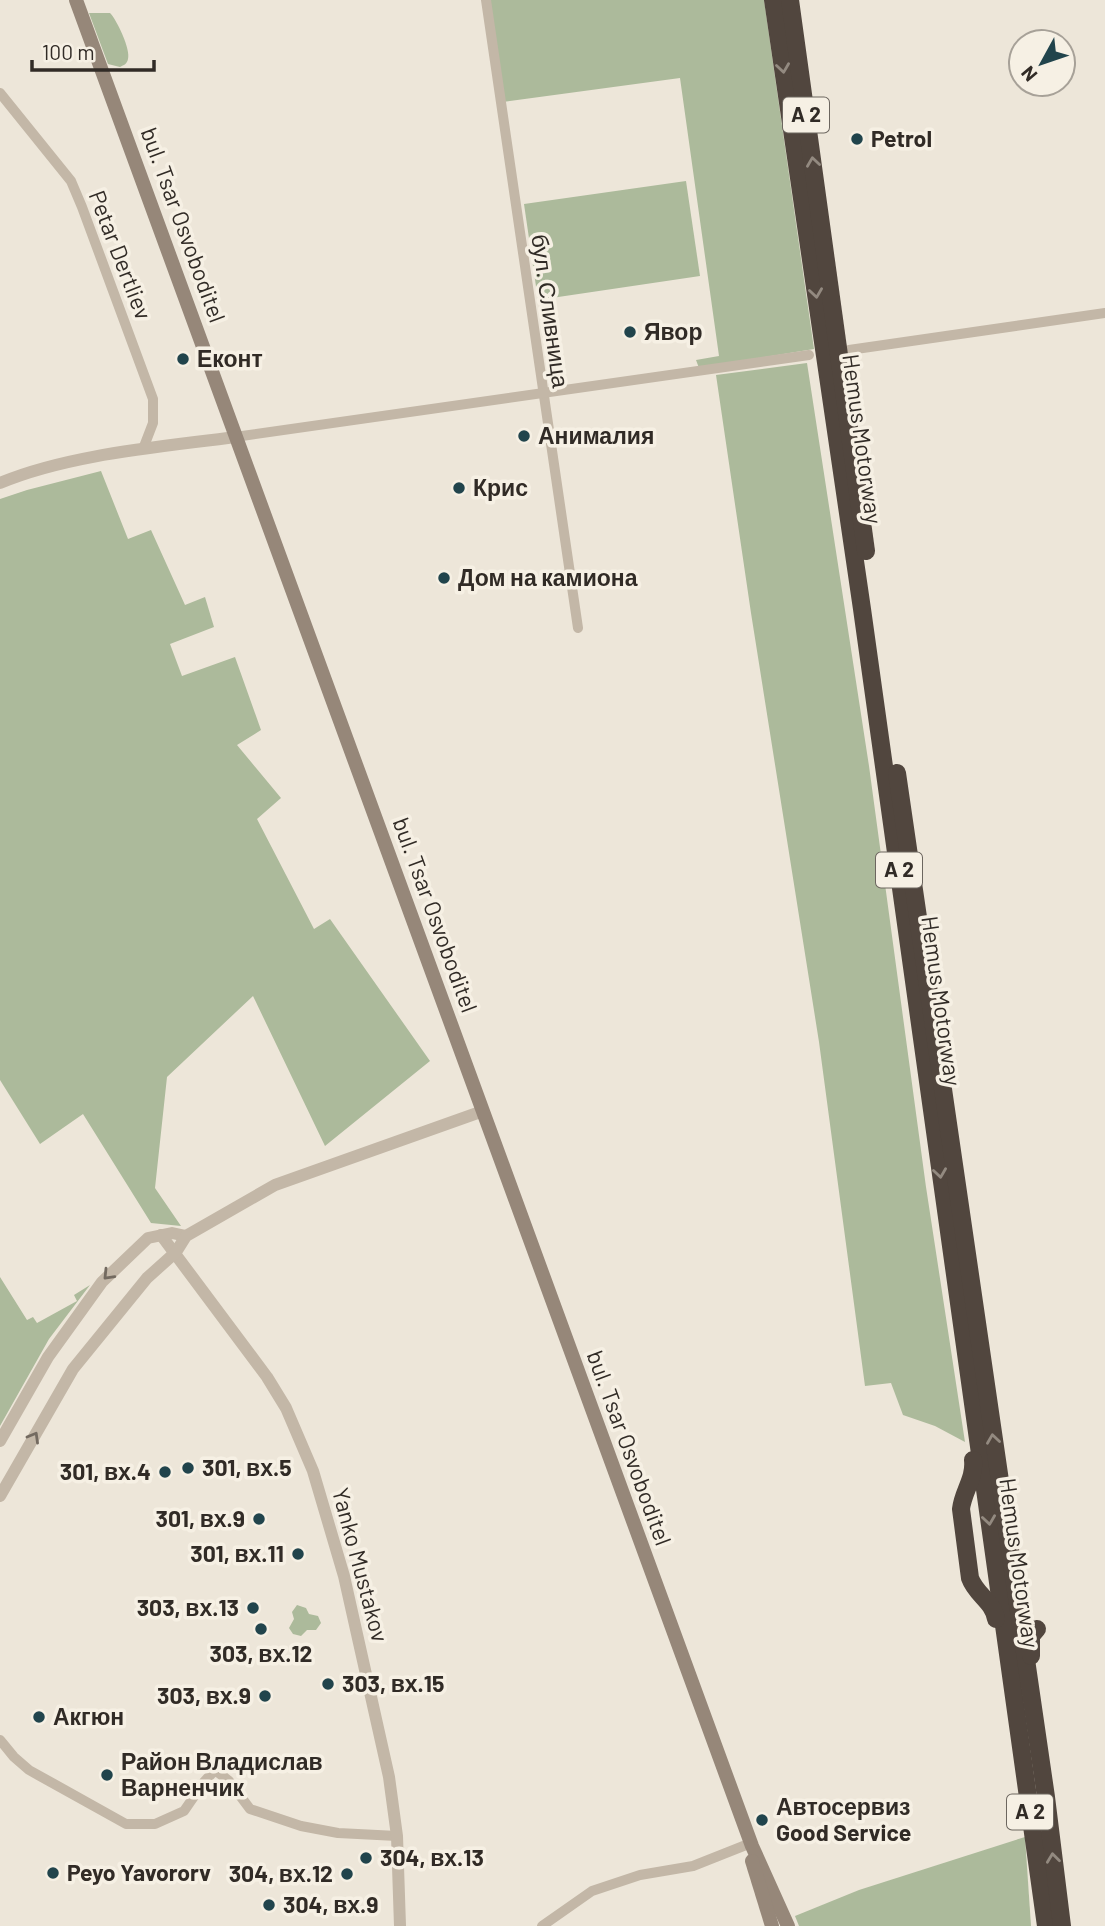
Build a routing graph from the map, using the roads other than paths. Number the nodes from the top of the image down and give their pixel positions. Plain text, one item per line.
1 (76, 0) edge
2 (486, 0) edge
3 (773, 0) edge
4 (790, 0) edge
5 (0, 93) edge
6 (1105, 313) edge
7 (849, 350) dead end
8 (809, 355) dead end
9 (542, 392) junction
10 (235, 437) junction
11 (143, 449) junction
12 (0, 483) edge
13 (578, 628) dead end
14 (483, 1111) junction
15 (161, 1235) junction
16 (186, 1236) junction
17 (176, 1252) junction
18 (964, 1344) junction
19 (0, 1441) edge
20 (1001, 1491) junction
21 (0, 1496) edge
22 (1021, 1530) dead end
23 (1037, 1629) dead end
24 (1022, 1701) junction
25 (0, 1740) edge
26 (397, 1836) junction
27 (751, 1845) junction
28 (1040, 1883) junction
29 (400, 1926) edge
30 (542, 1926) edge
31 (772, 1926) edge
32 (788, 1926) edge
33 (1038, 1926) edge
34 (1046, 1926) edge
35 (1062, 1926) edge

1 - 10 main road, bul. Tsar Osvoboditel
2 - 9 street, бул. Сливница
3 -> 18 highway, Hemus Motorway / A 2
20 -> 4 highway, Hemus Motorway / A 2
5 - 11 street, Petar Dertliev
6 - 7 street
8 - 9 street
9 - 10 street
9 - 13 street, бул. Сливница
10 - 11 street
10 - 14 main road, bul. Tsar Osvoboditel
11 - 12 street
14 - 16 street
14 - 27 main road, bul. Tsar Osvoboditel
15 - 16 street
15 - 17 street, Yanko Mustakov
15 -> 19 street
16 - 17 street
21 -> 17 street
17 - 26 street, Yanko Mustakov
18 -> 24 highway, Hemus Motorway / A 2
18 - 24 highway
20 - 22 highway
20 - 24 highway, Hemus Motorway / A 2
23 - 24 highway
24 - 28 highway, Hemus Motorway / A 2
35 -> 24 highway, Hemus Motorway / A 2
25 - 26 street
26 - 29 street, Yanko Mustakov
27 - 30 street
27 - 31 main road, bul. Tsar Osvoboditel
27 - 32 main road, bul. Tsar Osvoboditel
28 - 33 highway
28 - 34 highway, Hemus Motorway / A 2

